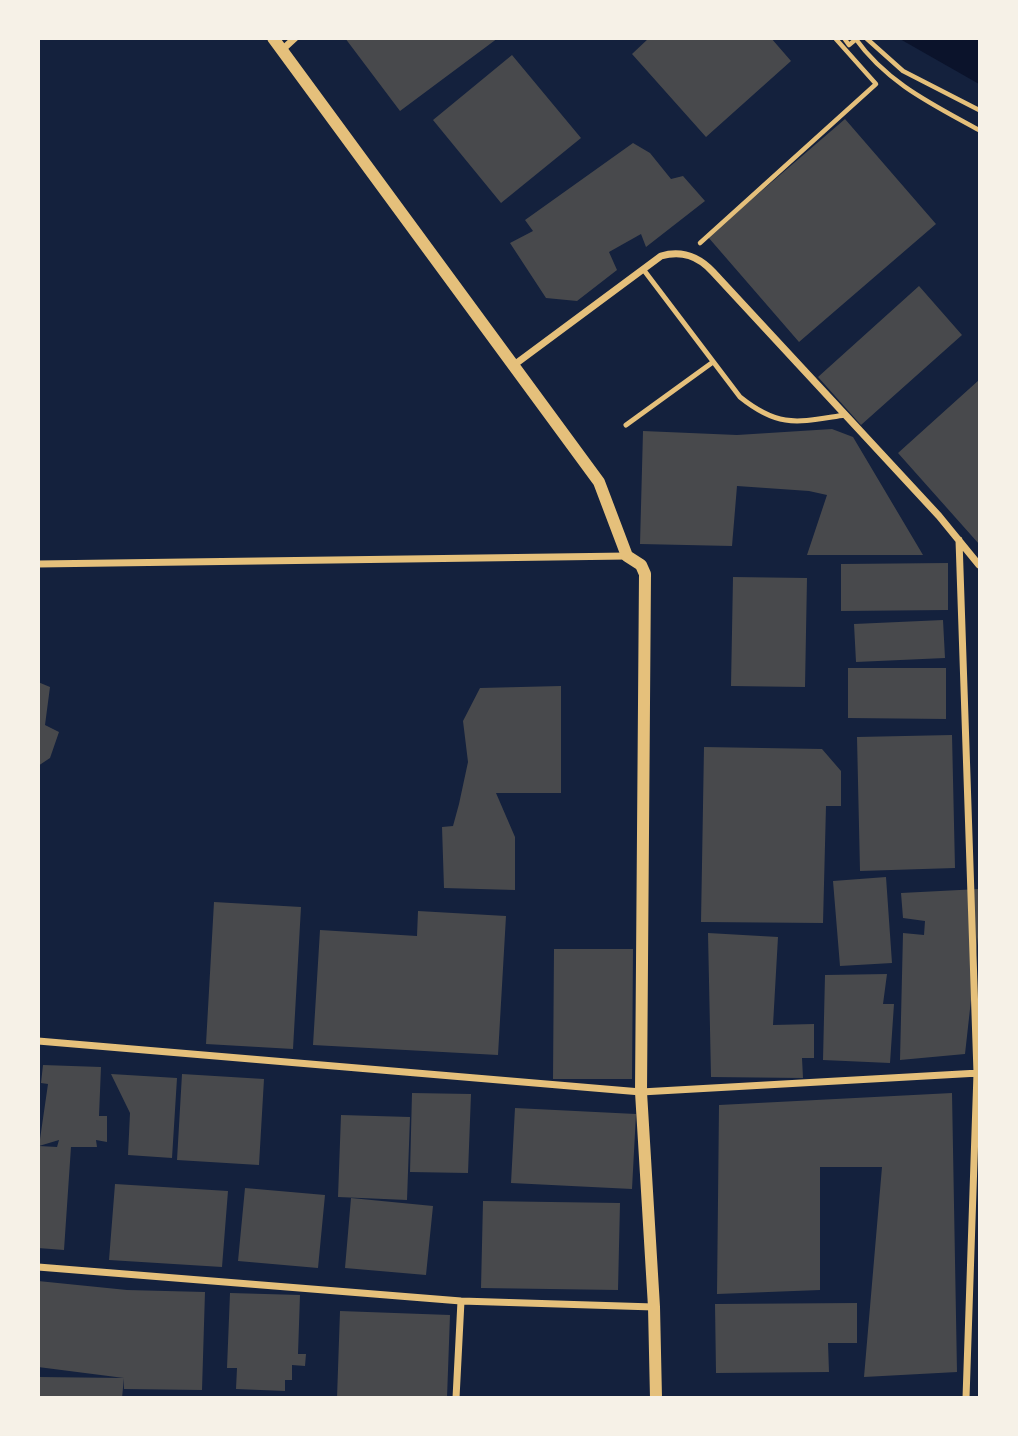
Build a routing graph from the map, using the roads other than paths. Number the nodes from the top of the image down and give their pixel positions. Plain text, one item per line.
1 (273, 38) edge
2 (295, 38) edge
3 (282, 50) junction
4 (643, 269) junction
5 (713, 362) junction
6 (514, 365) junction
7 (845, 415) junction
8 (626, 425) dead end
9 (959, 540) junction
10 (627, 556) junction
11 (38, 564) edge
12 (979, 565) edge
13 (38, 1041) edge
14 (978, 1073) edge
15 (641, 1092) junction
16 (38, 1267) edge
17 (461, 1301) junction
18 (654, 1307) junction
19 (456, 1398) edge
20 (656, 1398) edge
21 (966, 1398) edge

1 - 3 street
2 - 3 street
3 - 6 street
4 - 5 lane
4 - 6 street
4 - 7 street
5 - 7 lane
5 - 8 lane
6 - 10 street
7 - 9 street
9 - 12 street
9 - 14 street
10 - 11 street
10 - 15 street
13 - 15 street
14 - 15 street
14 - 21 street
15 - 18 street
16 - 17 street
17 - 18 street
17 - 19 street
18 - 20 street

